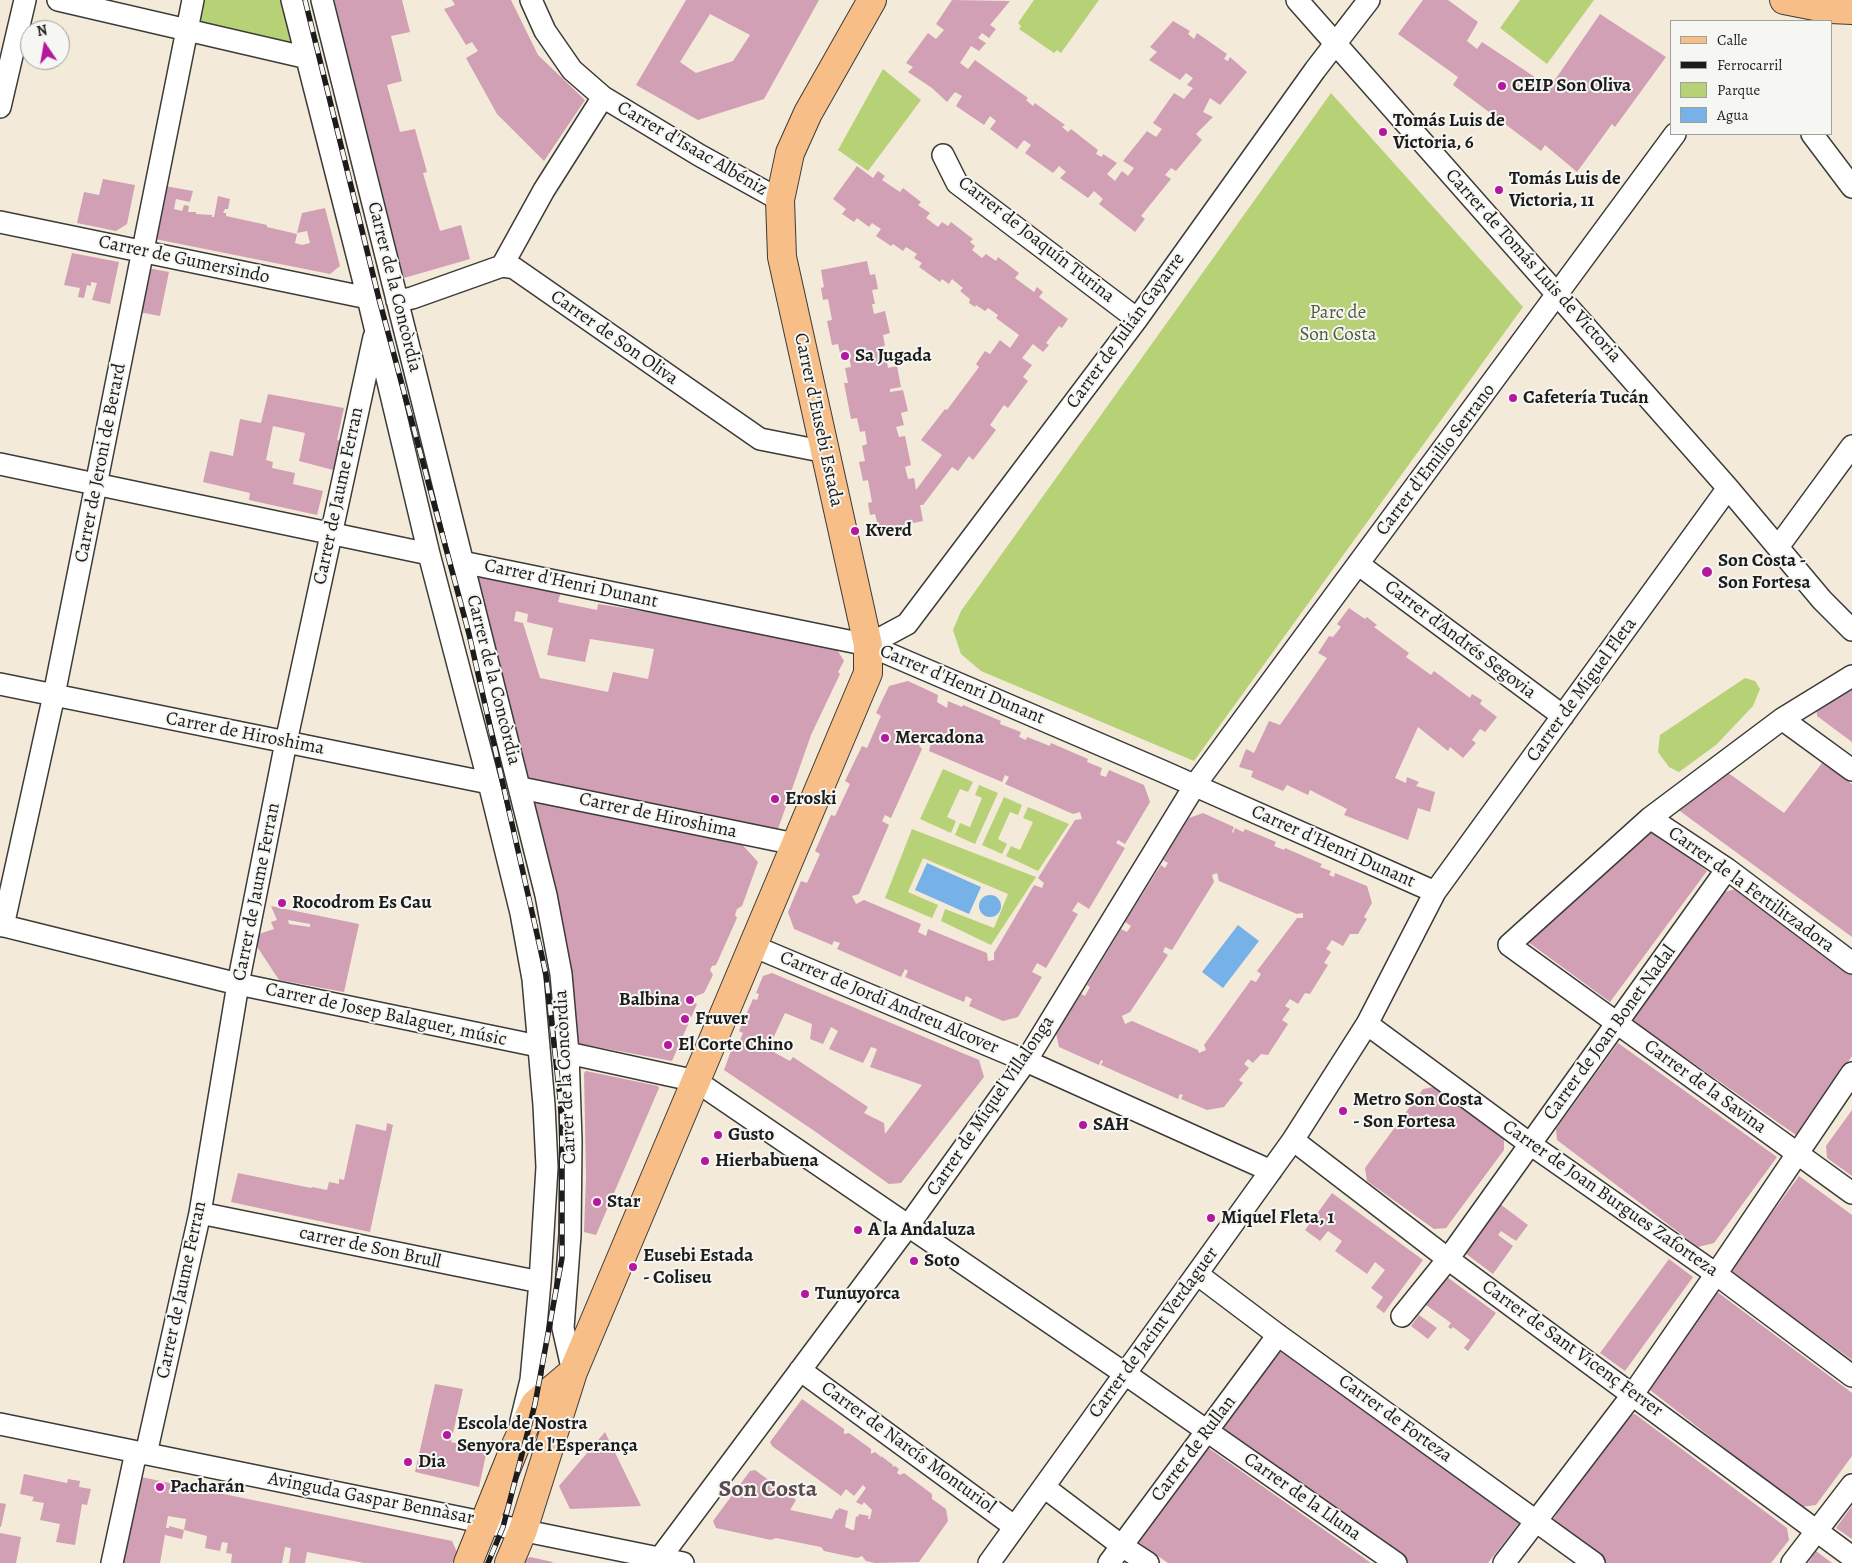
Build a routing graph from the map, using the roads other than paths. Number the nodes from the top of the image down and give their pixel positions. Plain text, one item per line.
1 (26, 0) edge
2 (58, 0) edge
3 (193, 0) edge
4 (292, 0) edge
5 (322, 0) edge
6 (531, 0) edge
7 (872, 0) edge
8 (1297, 0) edge
9 (1368, 0) edge
10 (1784, 0) edge
11 (1852, 10) edge
12 (187, 30) junction
13 (1336, 44) junction
14 (308, 58) junction
15 (603, 97) junction
16 (0, 107) edge
17 (1674, 135) edge
18 (1813, 135) edge
19 (943, 155) dead end
20 (1852, 187) edge
21 (780, 200) junction
22 (0, 222) edge
23 (143, 252) junction
24 (502, 266) junction
25 (1558, 294) junction
26 (368, 298) junction
27 (397, 301) junction
28 (1137, 318) junction
29 (375, 332) junction
30 (1852, 446) edge
31 (826, 452) junction
32 (0, 464) edge
33 (96, 484) junction
34 (1728, 488) junction
35 (331, 533) junction
36 (1778, 547) junction
37 (430, 554) junction
38 (462, 562) junction
39 (1358, 564) junction
40 (1852, 630) edge
41 (868, 645) junction
42 (1852, 676) edge
43 (0, 684) edge
44 (54, 695) junction
45 (1563, 716) junction
46 (1782, 719) junction
47 (286, 742) junction
48 (1852, 770) edge
49 (489, 783) junction
50 (1194, 785) junction
51 (520, 788) junction
52 (1650, 818) junction
53 (796, 844) junction
54 (1727, 869) junction
55 (1435, 892) junction
56 (2, 925) edge
57 (753, 946) junction
58 (1852, 963) edge
59 (238, 984) junction
60 (1367, 1024) junction
61 (1616, 1024) junction
62 (538, 1046) junction
63 (568, 1053) junction
64 (1026, 1061) junction
65 (1852, 1073) edge
66 (696, 1081) junction
67 (1293, 1140) junction
68 (1530, 1144) junction
69 (1797, 1153) junction
70 (1271, 1171) junction
71 (1852, 1193) edge
72 (200, 1213) junction
73 (908, 1226) junction
74 (1448, 1259) junction
75 (1197, 1274) junction
76 (1716, 1274) junction
77 (540, 1282) junction
78 (1402, 1316) dead end
79 (1278, 1335) junction
80 (800, 1370) junction
81 (573, 1372) junction
82 (1124, 1373) junction
83 (1852, 1376) edge
84 (1633, 1394) junction
85 (0, 1424) edge
86 (1207, 1432) junction
87 (515, 1447) junction
88 (141, 1453) junction
89 (1852, 1485) edge
90 (1044, 1487) junction
91 (1537, 1521) junction
92 (485, 1522) junction
93 (1015, 1527) junction
94 (523, 1530) junction
95 (1818, 1531) junction
96 (1122, 1546) junction
97 (1852, 1557) edge
98 (660, 1558) junction
99 (112, 1563) edge
100 (468, 1563) edge
101 (509, 1563) edge
102 (683, 1563) edge
103 (989, 1563) edge
104 (1109, 1563) edge
105 (1148, 1563) edge
106 (1396, 1563) edge
107 (1504, 1563) edge
108 (1594, 1563) edge
109 (1792, 1563) edge

1 - 16 street
2 - 12 street
3 - 12 street, Carrer de Jeroni de Berard
4 - 14 street, Carrer de la Concòrdia
5 - 27 street, Carrer de la Concòrdia
6 - 15 street, Carrer d'Isaac Albéniz
7 - 21 main road, Carrer d'Eusebi Estada
8 - 13 street, Carrer de Tomás Luis de Victoria
9 - 13 street, Carrer de Julián Gayarre
10 - 11 main road
12 - 14 street
12 - 23 street, Carrer de Jeroni de Berard
13 - 25 street, Carrer de Tomás Luis de Victoria
13 - 28 street, Carrer de Julián Gayarre
14 - 26 street, Carrer de la Concòrdia
15 - 21 street, Carrer d'Isaac Albéniz
15 - 24 street, Carrer d'Isaac Albéniz
17 - 25 street, Carrer d'Emilio Serrano
18 - 20 street
19 - 28 street, Carrer de Joaquín Turina
21 - 31 main road, Carrer d'Eusebi Estada
22 - 23 street, Carrer de Gumersindo
23 - 26 street, Carrer de Gumersindo
23 - 33 street, Carrer de Jeroni de Berard
24 - 27 street
24 - 31 street, Carrer de Son Oliva
25 - 34 street, Carrer de Tomás Luis de Victoria
25 - 39 street, Carrer d'Emilio Serrano
26 - 29 street, Carrer de la Concòrdia
27 - 38 street, Carrer de la Concòrdia
28 - 41 street, Carrer de Julián Gayarre
29 - 35 street, Carrer de Jaume Ferran
29 - 37 street, Carrer de la Concòrdia
30 - 36 street
31 - 41 main road, Carrer d'Eusebi Estada
32 - 33 street
33 - 35 street
33 - 44 street, Carrer de Jeroni de Berard
34 - 36 street, Carrer de Tomás Luis de Victoria
34 - 45 street, Carrer de Miguel Fleta
35 - 37 street
35 - 47 street, Carrer de Jaume Ferran
36 - 40 street, Carrer de Tomás Luis de Victoria
37 - 49 street, Carrer de la Concòrdia
38 - 41 street, Carrer d'Henri Dunant
38 - 51 street, Carrer de la Concòrdia
39 - 45 street, Carrer d'Andrés Segovia
39 - 50 street, Carrer d'Emilio Serrano
41 - 50 street, Carrer d'Henri Dunant
41 - 53 main road, Carrer d'Eusebi Estada
42 - 46 street
43 - 44 street, Carrer de Hiroshima
44 - 47 street, Carrer de Hiroshima
44 - 56 street, Carrer de Jeroni de Berard
45 - 55 street, Carrer de Miguel Fleta
46 - 48 street
46 - 52 street
47 - 49 street, Carrer de Hiroshima
47 - 59 street, Carrer de Jaume Ferran
49 - 62 street, Carrer de la Concòrdia
50 - 55 street, Carrer d'Henri Dunant
50 - 64 street, Carrer de Miquel Villalonga
51 - 53 street, Carrer de Hiroshima
51 - 63 street, Carrer de la Concòrdia
52 - 54 street, Carrer de la Fertilitzadora
52 - 61 street, Carrer de la Savina
53 - 57 main road, Carrer d'Eusebi Estada
54 - 58 street, Carrer de la Fertilitzadora
54 - 61 street, Carrer de Joan Bonet Nadal
55 - 60 street, Carrer de Jacint Verdaguer
56 - 59 street, Carrer de Josep Balaguer, músic
57 - 64 street, Carrer de Jordi Andreu Alcover
57 - 66 main road, Carrer d'Eusebi Estada
59 - 62 street, Carrer de Josep Balaguer, músic
59 - 72 street, Carrer de Jaume Ferran
60 - 67 street, Carrer de Jacint Verdaguer
60 - 68 street, Carrer de Joan Burgues Zaforteza
61 - 68 street, Carrer de Joan Bonet Nadal
61 - 69 street, Carrer de la Savina
62 - 77 street, Carrer de la Concòrdia
63 - 66 street
63 - 81 street, Carrer de la Concòrdia
64 - 70 street, Carrer de Jordi Andreu Alcover
64 - 73 street, Carrer de Miquel Villalonga
65 - 69 street
66 - 73 street, Carrer de la Lluna
66 - 81 main road, Carrer d'Eusebi Estada
67 - 70 street, Carrer de Jacint Verdaguer
67 - 74 street, Carrer de Sant Vicenç Ferrer
68 - 74 street, Carrer de Joan Bonet Nadal
68 - 76 street, Carrer de Joan Burgues Zaforteza
69 - 71 street, Carrer de la Savina
69 - 76 street
70 - 75 street, Carrer de Jacint Verdaguer
72 - 77 street, carrer de Son Brull
72 - 88 street, Carrer de Jaume Ferran
73 - 80 street, Carrer de Miquel Villalonga
73 - 82 street, Carrer de la Lluna
74 - 78 street, Carrer de Joan Bonet Nadal
74 - 84 street, Carrer de Sant Vicenç Ferrer
75 - 79 street, Carrer de Forteza
75 - 82 street, Carrer de Jacint Verdaguer
76 - 83 street, Carrer de Joan Burgues Zaforteza
76 - 84 street
77 - 87 street, Carrer d'Eusebi Estada
79 - 86 street, Carrer de Rullan
79 - 91 street, Carrer de Forteza
80 - 93 street, Carrer de Narcís Monturiol
80 - 98 street, Carrer de Miquel Villalonga
81 - 87 main road, Carrer d'Eusebi Estada
81 - 94 main road, Carrer d'Eusebi Estada
82 - 86 street, Carrer de la Lluna
82 - 90 street, Carrer de Jacint Verdaguer
84 - 91 street
84 - 95 street, Carrer de Sant Vicenç Ferrer
85 - 88 street, Avinguda Gaspar Bennàsar
86 - 96 street, Carrer de Rullan
86 - 106 street, Carrer de la Lluna
87 - 92 main road, Carrer d'Eusebi Estada
88 - 92 street, Avinguda Gaspar Bennàsar
88 - 99 street, Carrer de Jaume Ferran
89 - 95 street
90 - 93 street, Carrer de Jacint Verdaguer
90 - 96 street
91 - 107 street
91 - 108 street, Carrer de Forteza
92 - 94 street, Avinguda Gaspar Bennàsar
92 - 100 main road, Carrer d'Eusebi Estada
93 - 103 street, Carrer de Jacint Verdaguer
94 - 98 street, Avinguda Gaspar Bennàsar
94 - 101 main road, Carrer d'Eusebi Estada
95 - 97 street, Carrer de Sant Vicenç Ferrer
95 - 109 street
96 - 104 street, Carrer de Rullan
96 - 105 street
98 - 102 street, Avinguda Gaspar Bennàsar

